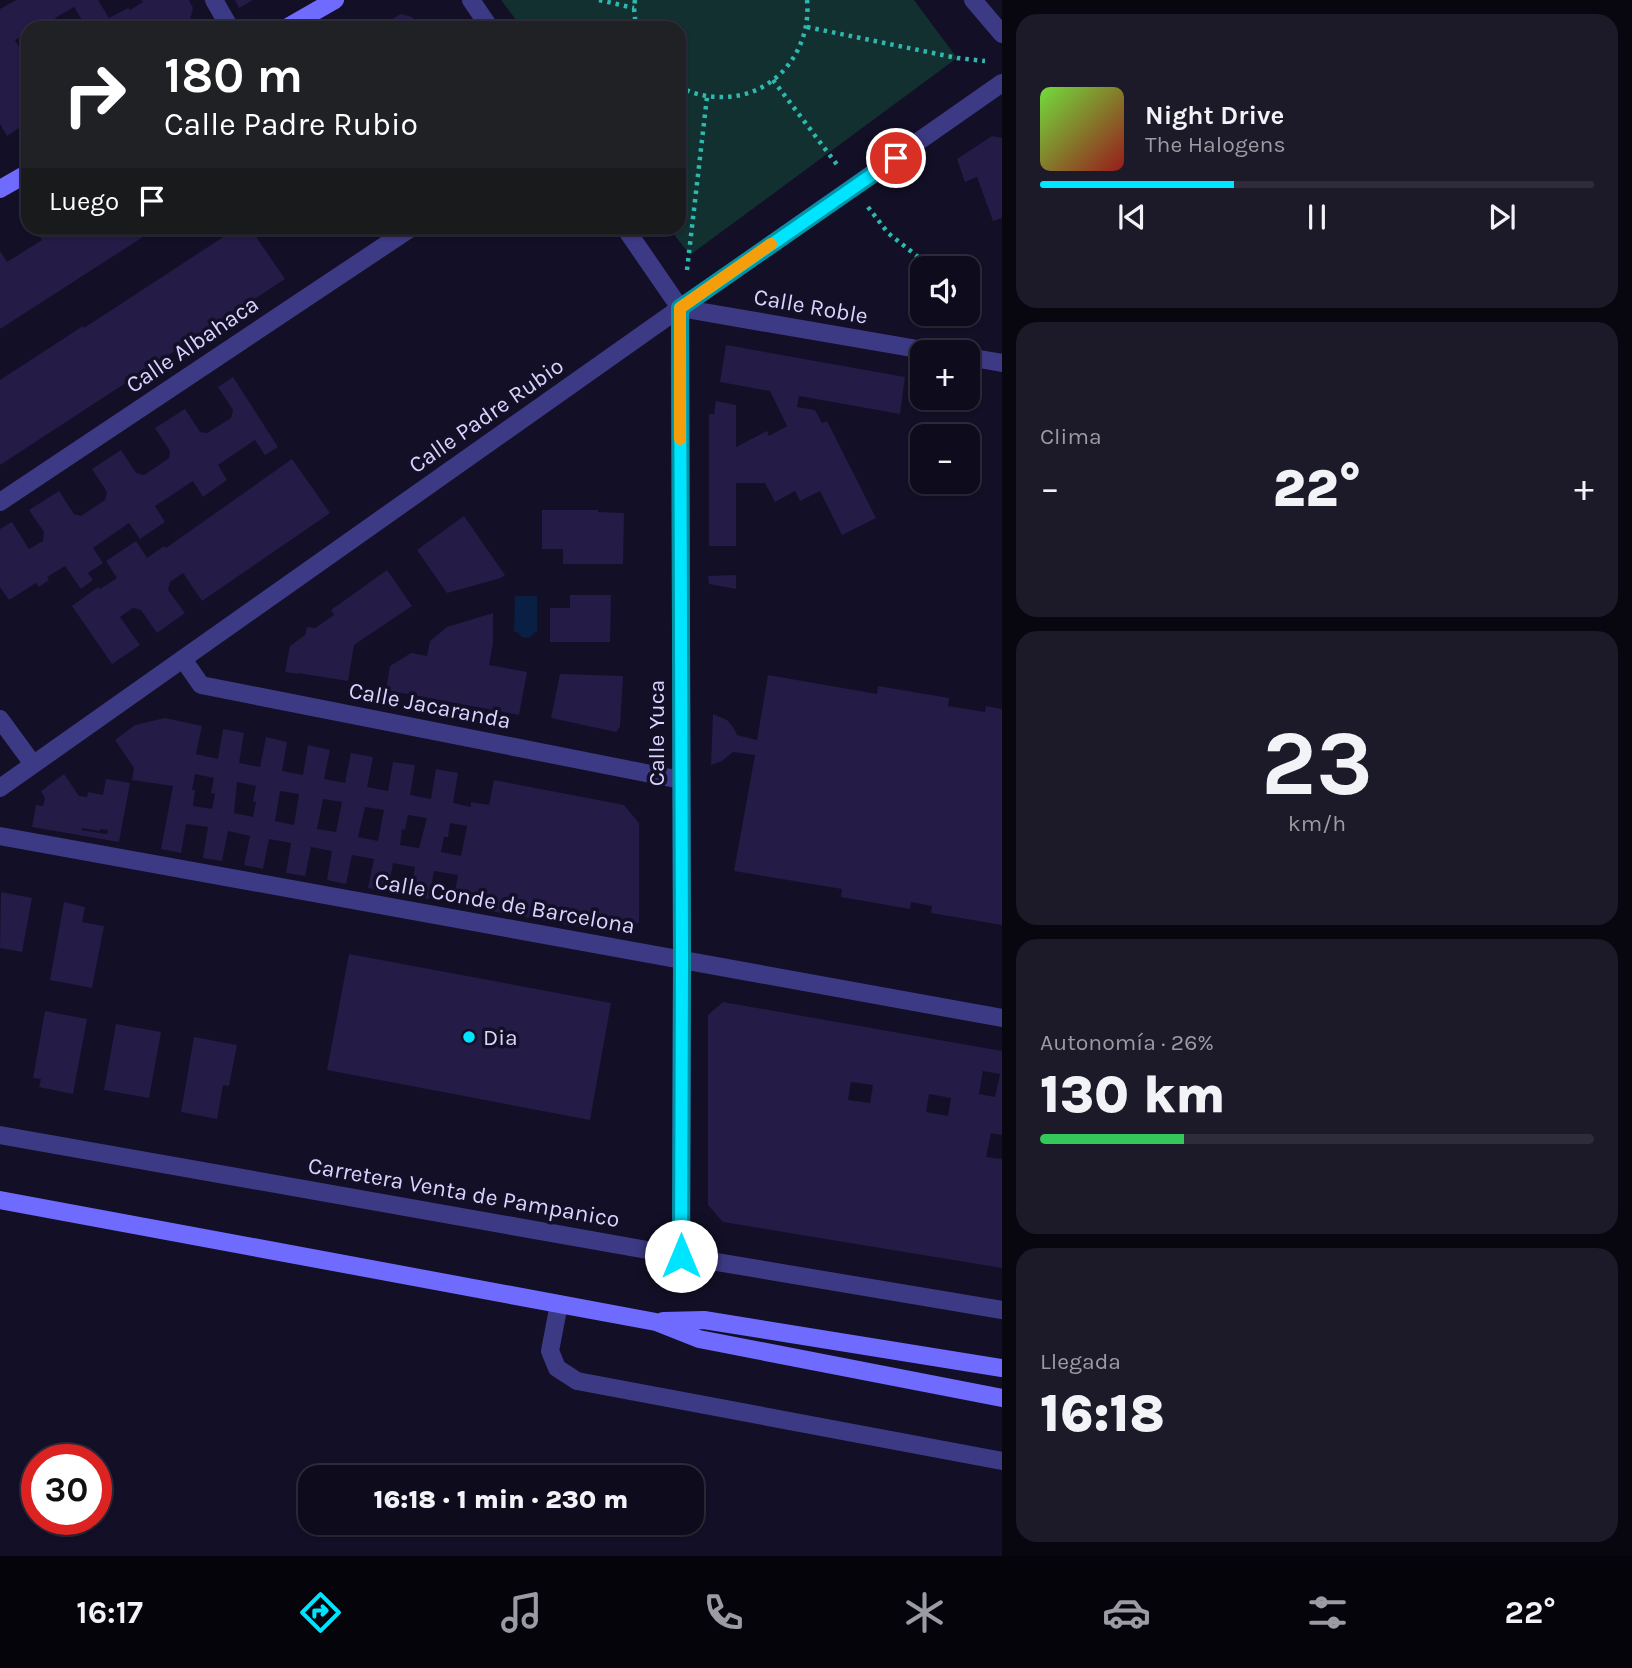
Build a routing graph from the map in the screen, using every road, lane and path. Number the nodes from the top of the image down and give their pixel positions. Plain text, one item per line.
1 (214, 0) edge
2 (335, 0) edge
3 (471, 0) edge
4 (599, 0) edge
5 (635, 0) edge
6 (807, 0) edge
7 (973, 0) edge
8 (634, 8) junction
9 (226, 21) edge
10 (298, 21) edge
11 (485, 21) edge
12 (635, 21) edge
13 (807, 27) junction
14 (1002, 34) edge
15 (991, 61) dead end
16 (773, 80) junction
17 (1002, 83) edge
18 (686, 90) edge
19 (707, 97) junction
20 (21, 177) edge
21 (853, 187) junction
22 (0, 189) edge
23 (400, 235) edge
24 (630, 235) edge
25 (917, 256) edge
26 (680, 308) junction
27 (910, 348) edge
28 (980, 360) edge
29 (1002, 363) edge
30 (0, 502) edge
31 (183, 659) junction
32 (0, 719) edge
33 (33, 764) junction
34 (681, 780) junction
35 (0, 788) edge
36 (0, 836) edge
37 (682, 960) junction
38 (1002, 1018) edge
39 (0, 1135) edge
40 (0, 1200) edge
41 (681, 1256) junction
42 (559, 1304) junction
43 (1002, 1310) edge
44 (656, 1322) junction
45 (1002, 1368) edge
46 (1002, 1398) edge
47 (1002, 1461) edge

1 - 9 street
2 - 10 main road
3 - 11 street
4 - 8 path
5 - 8 path
6 - 13 path
7 - 14 street
8 - 12 path
13 - 15 path
13 - 16 path
16 - 19 path
16 - 21 path
17 - 21 street, Calle Padre Rubio
18 - 19 path
19 - 26 path
20 - 22 main road
21 - 25 path
21 - 26 street, Calle Padre Rubio
23 - 30 street, Calle Albahaca
24 - 26 street
26 - 27 street, Calle Roble
26 - 31 street, Calle Padre Rubio
26 - 34 street, Calle Yuca
28 - 29 street
31 - 33 street, Calle Padre Rubio
31 - 34 street, Calle Jacaranda
32 - 33 street
33 - 35 street, Calle Padre Rubio
34 - 37 street, Calle Yuca
36 - 37 street, Calle Conde de Barcelona
37 - 38 street, Calle Conde de Barcelona
37 - 41 street, Calle Yuca
39 - 41 street, Carretera Venta de Pampanico
40 - 42 main road
41 - 43 street, Carretera Venta de Pampanico
42 - 44 main road
42 - 47 street
44 - 45 main road
44 - 46 main road

